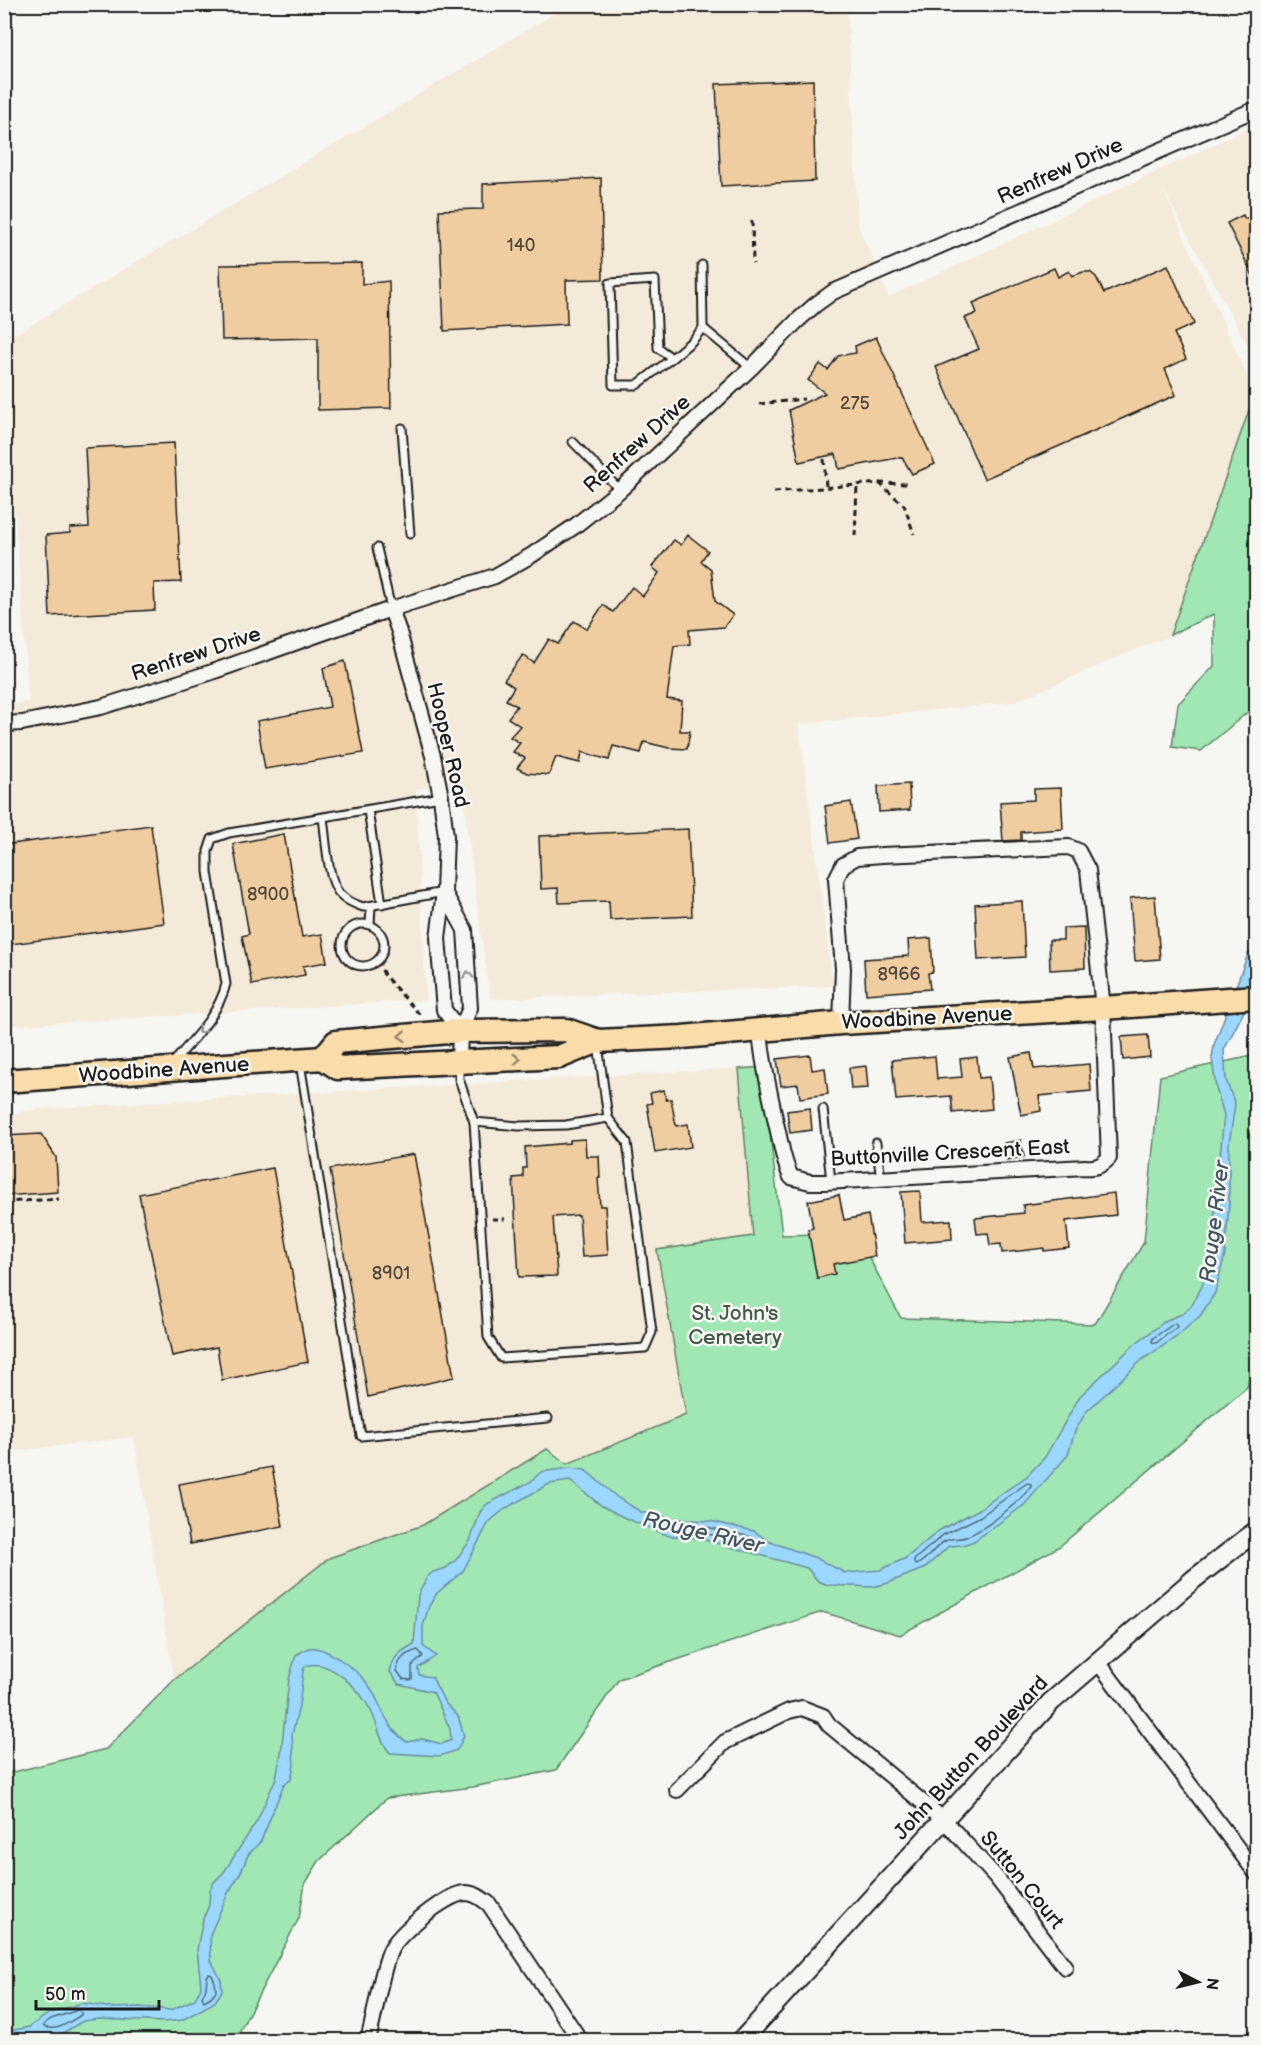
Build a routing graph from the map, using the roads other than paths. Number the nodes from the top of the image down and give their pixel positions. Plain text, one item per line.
1 (1257, 109) edge
2 (702, 265) dead end
3 (703, 328) junction
4 (672, 358) junction
5 (751, 368) junction
6 (402, 428) dead end
7 (573, 442) dead end
8 (620, 490) junction
9 (410, 534) dead end
10 (377, 548) dead end
11 (391, 609) junction
12 (4, 724) edge
13 (441, 797) junction
14 (368, 810) junction
15 (323, 818) junction
16 (444, 892) junction
17 (382, 904) junction
18 (371, 906) junction
19 (370, 925) junction
20 (1257, 997) edge
21 (1103, 1008) junction
22 (841, 1023) junction
23 (760, 1030) junction
24 (460, 1032) junction
25 (598, 1041) junction
26 (323, 1058) junction
27 (299, 1060) junction
28 (459, 1062) junction
29 (166, 1071) junction
30 (4, 1081) edge
31 (823, 1109) dead end
32 (608, 1118) junction
33 (474, 1122) junction
34 (876, 1143) dead end
35 (881, 1179) junction
36 (831, 1181) junction
37 (548, 1418) dead end
38 (1257, 1531) edge
39 (1098, 1662) junction
40 (676, 1790) dead end
41 (944, 1821) junction
42 (1257, 1873) edge
43 (1065, 1966) dead end
44 (368, 2040) edge
45 (580, 2040) edge
46 (742, 2040) edge

1 - 5 street, Renfrew Drive
2 - 3 lane
3 - 4 lane
3 - 5 lane
4 - 4 lane
5 - 8 street, Renfrew Drive
6 - 9 lane
7 - 8 lane
8 - 11 street, Renfrew Drive
10 - 11 lane
11 - 12 street, Renfrew Drive
11 - 13 street, Hooper Road
13 - 14 lane
13 - 16 street, Hooper Road
14 - 15 lane
14 - 17 lane
15 - 18 lane
15 -> 29 lane
16 - 17 lane
16 - 24 street, Hooper Road
24 -> 16 street
17 - 18 lane
18 - 19 lane
19 - 19 lane
20 - 21 main road, Woodbine Avenue
21 - 22 main road, Woodbine Avenue
21 - 22 street, Buttonville Crescent East
21 - 35 street, Buttonville Crescent East
22 - 23 main road, Woodbine Avenue
23 - 25 main road, Woodbine Avenue
23 - 36 street, Buttonville Crescent East
24 - 25 main road, Woodbine Avenue
24 -> 26 main road, Woodbine Avenue
24 - 28 street
28 -> 25 main road, Woodbine Avenue
25 - 32 lane
26 - 27 main road, Woodbine Avenue
26 - 28 main road, Woodbine Avenue
27 - 29 main road, Woodbine Avenue
27 - 37 lane
28 - 33 lane
29 - 30 main road, Woodbine Avenue
31 - 36 lane
32 - 33 lane
32 - 33 lane
34 - 35 lane
35 - 36 street, Buttonville Crescent East
38 - 39 street, John Button Boulevard
39 - 41 street, John Button Boulevard
39 - 42 street
40 - 41 street, Sutton Court
41 - 43 street, Sutton Court
41 - 46 street, John Button Boulevard
44 - 45 street

